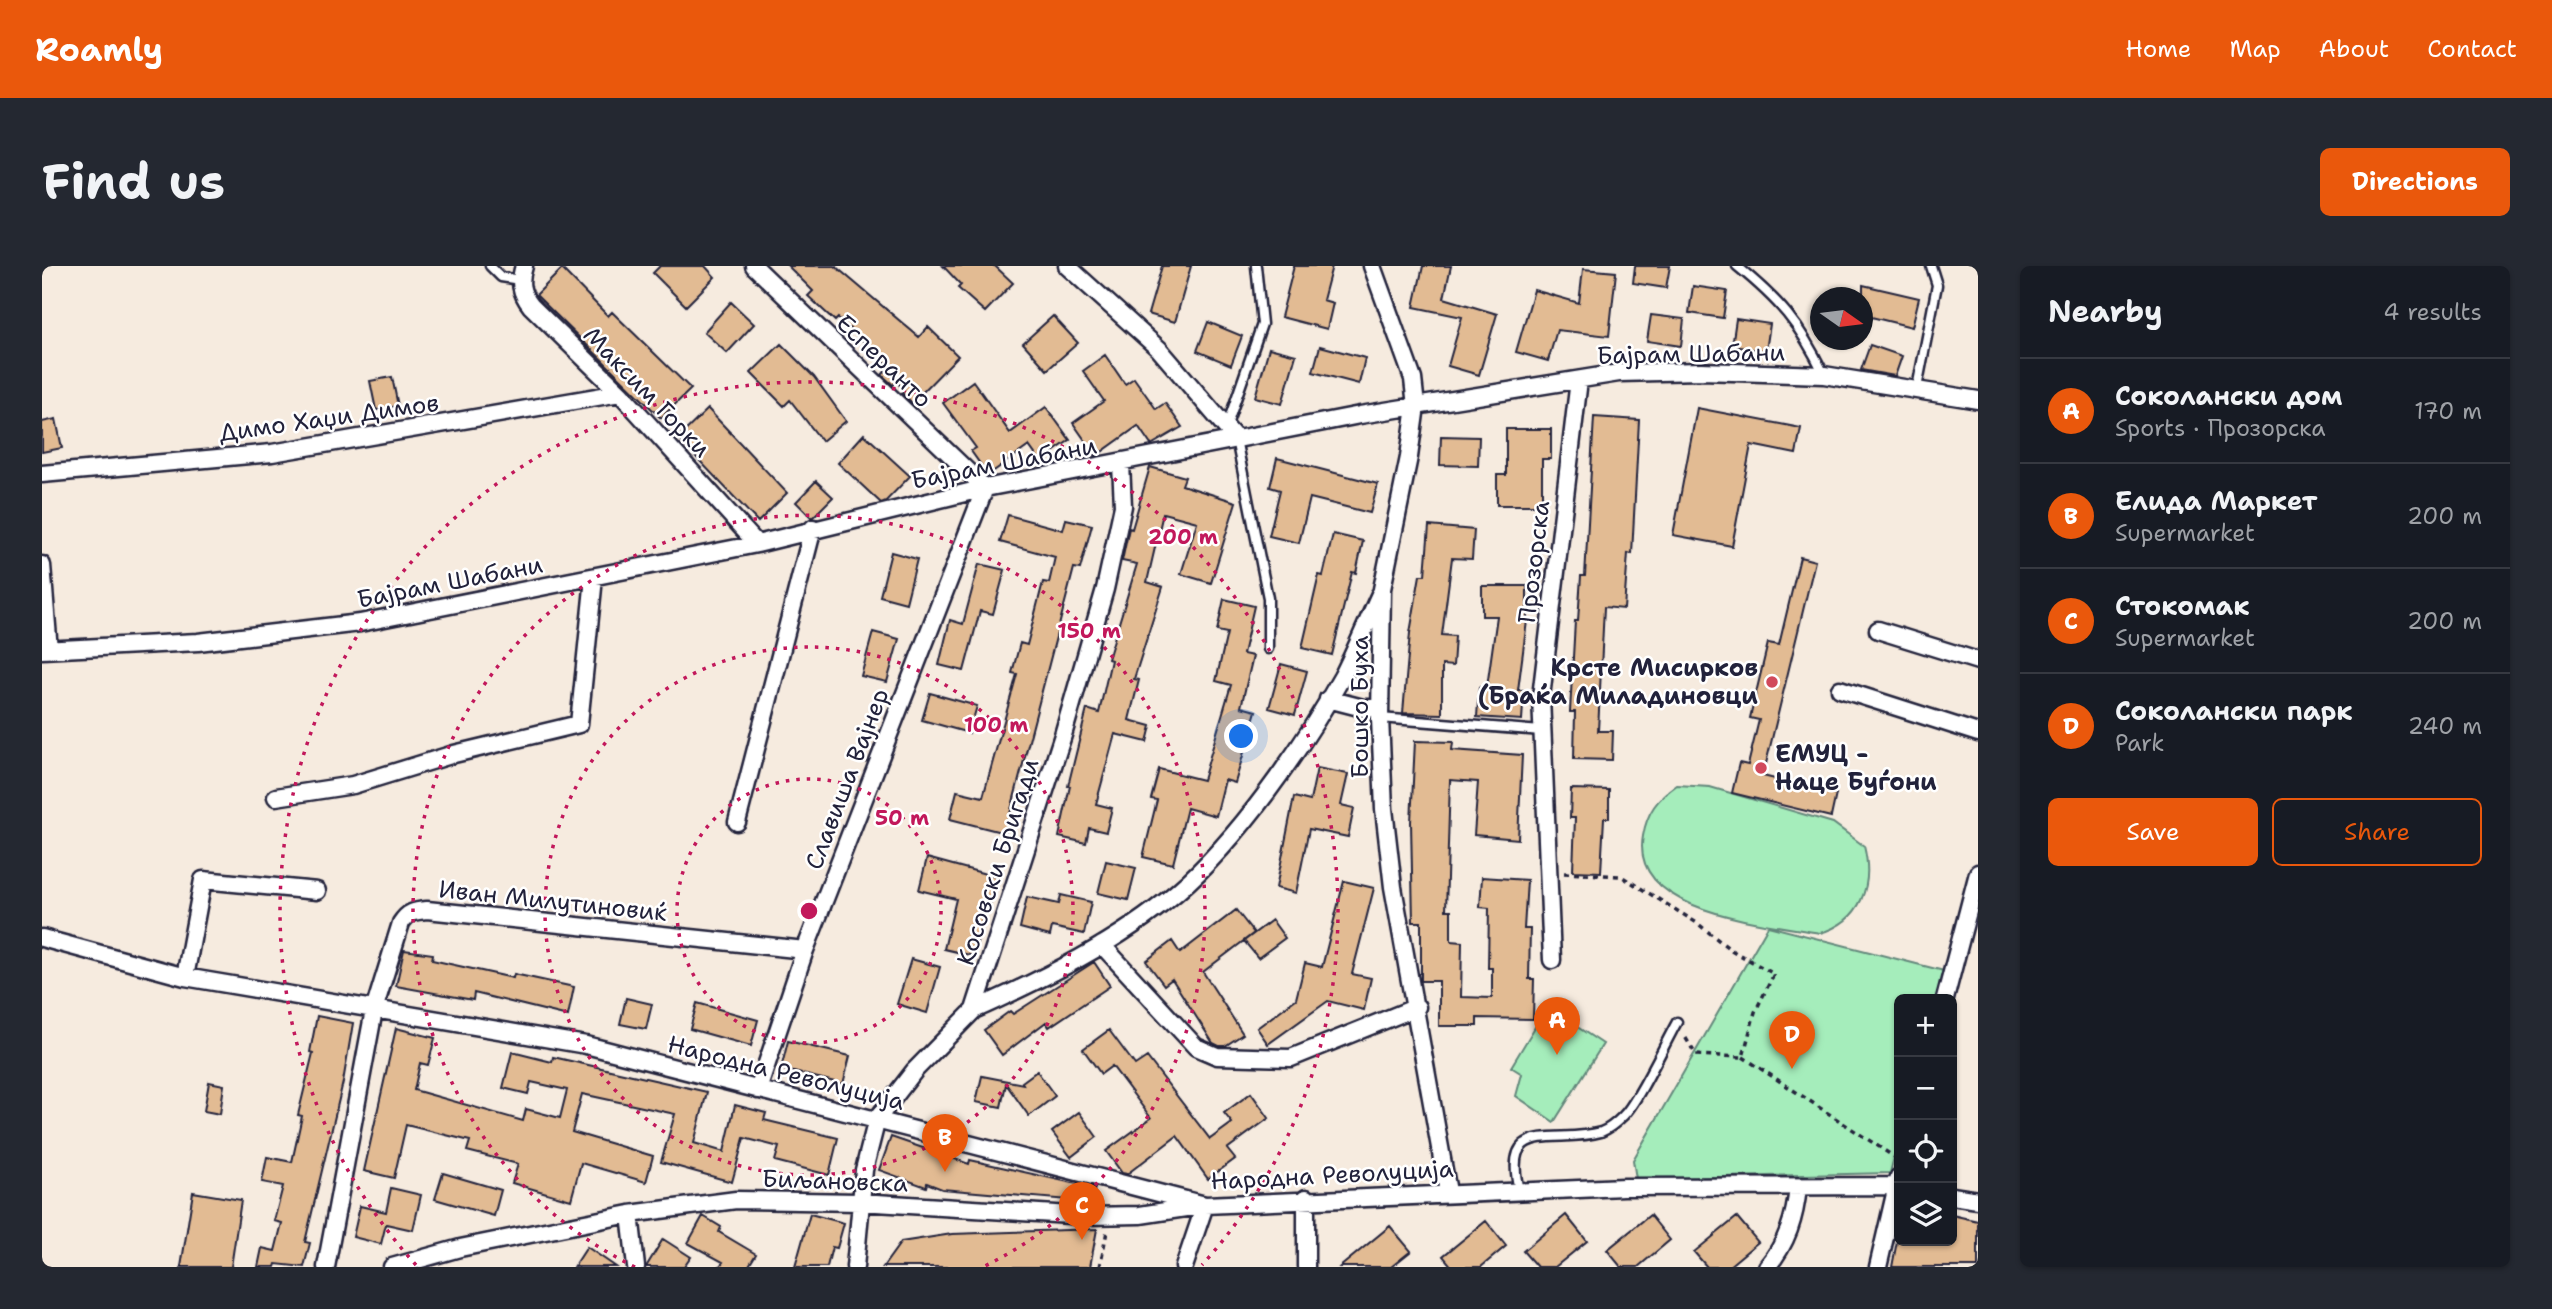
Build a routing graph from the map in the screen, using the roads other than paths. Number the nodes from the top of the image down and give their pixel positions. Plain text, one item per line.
1 (490, 266) edge
2 (754, 266) edge
3 (1067, 266) edge
4 (1256, 266) edge
5 (1372, 266) edge
6 (1737, 266) edge
7 (1931, 266) edge
8 (522, 273) edge
9 (1824, 375) junction
10 (1579, 380) junction
11 (1917, 388) junction
12 (620, 393) junction
13 (1978, 400) edge
14 (1416, 406) junction
15 (1231, 434) junction
16 (1121, 464) junction
17 (42, 474) edge
18 (985, 488) junction
19 (813, 528) junction
20 (758, 544) junction
21 (42, 565) edge
22 (594, 578) junction
23 (1382, 589) junction
24 (1878, 630) dead end
25 (1268, 649) dead end
26 (45, 650) edge
27 (1978, 662) edge
28 (1840, 689) dead end
29 (1328, 699) junction
30 (1380, 713) junction
31 (1542, 731) junction
32 (1978, 733) edge
33 (276, 797) dead end
34 (737, 822) dead end
35 (1978, 873) edge
36 (317, 891) dead end
37 (42, 939) edge
38 (1102, 945) junction
39 (805, 950) junction
40 (1552, 960) dead end
41 (185, 977) junction
42 (1946, 994) edge
43 (1417, 1007) junction
44 (374, 1010) junction
45 (974, 1010) junction
46 (1677, 1022) road end
47 (758, 1090) junction
48 (877, 1119) junction
49 (1894, 1183) edge
50 (1798, 1187) junction
51 (1519, 1190) junction
52 (1448, 1192) junction
53 (1957, 1196) edge
54 (1306, 1198) junction
55 (1978, 1200) edge
56 (860, 1202) junction
57 (1894, 1203) edge
58 (1205, 1205) junction
59 (631, 1214) junction
60 (326, 1267) edge
61 (392, 1267) edge
62 (636, 1267) edge
63 (855, 1267) edge
64 (1184, 1267) edge
65 (1306, 1267) edge
66 (1767, 1267) edge
67 (1878, 1267) edge

1 - 8 lane
2 - 18 street, Есперанто
3 - 15 street
4 - 15 lane
5 - 14 street, Бошко Буха
6 - 9 lane
7 - 11 lane
8 - 12 street, Максим Горки
9 - 10 street, Бајрам Шабани
9 - 11 street, Бајрам Шабани
10 - 14 street, Бајрам Шабани
10 - 31 street, Прозорска
11 - 13 street, Бајрам Шабани
12 - 17 street, Димо Хаџи Димов
12 - 20 street, Максим Горки
14 - 15 street, Бајрам Шабани
14 - 23 street, Бошко Буха
15 - 16 street, Бајрам Шабани
15 - 25 lane
16 - 18 street, Бајрам Шабани
16 - 45 street, Косовски Бригади
18 - 19 street, Бајрам Шабани
18 - 39 street, Славиша Вајнер
19 - 20 street, Бајрам Шабани
19 - 34 street
20 - 22 street, Бајрам Шабани
21 - 26 street
22 - 26 street, Бајрам Шабани
22 - 33 street
23 - 29 street
23 - 30 street, Бошко Буха
24 - 27 street
28 - 32 street
29 - 30 street
29 - 38 street
30 - 31 lane
30 - 43 street, Бошко Буха
31 - 40 street, Прозорска
35 - 42 street
36 - 41 street
37 - 41 street, Народна Револуција
38 - 43 street
38 - 45 street
39 - 44 street, Иван Милутиновиќ
39 - 47 street, Славиша Вајнер
41 - 44 street, Народна Револуција
43 - 52 street, Бошко Буха
44 - 47 street, Народна Револуција
44 - 60 street, Иван Милутиновиќ
45 - 48 street, Косовски Бригади
46 - 51 lane
47 - 48 street, Народна Револуција
48 - 56 street
48 - 58 street, Народна Револуција
49 - 50 street, Народна Револуција
50 - 51 street, Народна Револуција
50 - 66 street
51 - 52 street, Народна Револуција
52 - 54 street, Народна Револуција
53 - 55 street
54 - 58 street, Народна Револуција
54 - 65 street
56 - 58 street, Биљановска
56 - 59 street, Биљановска
56 - 63 street
57 - 67 street
58 - 64 street
59 - 61 street, Биљановска
59 - 62 street

